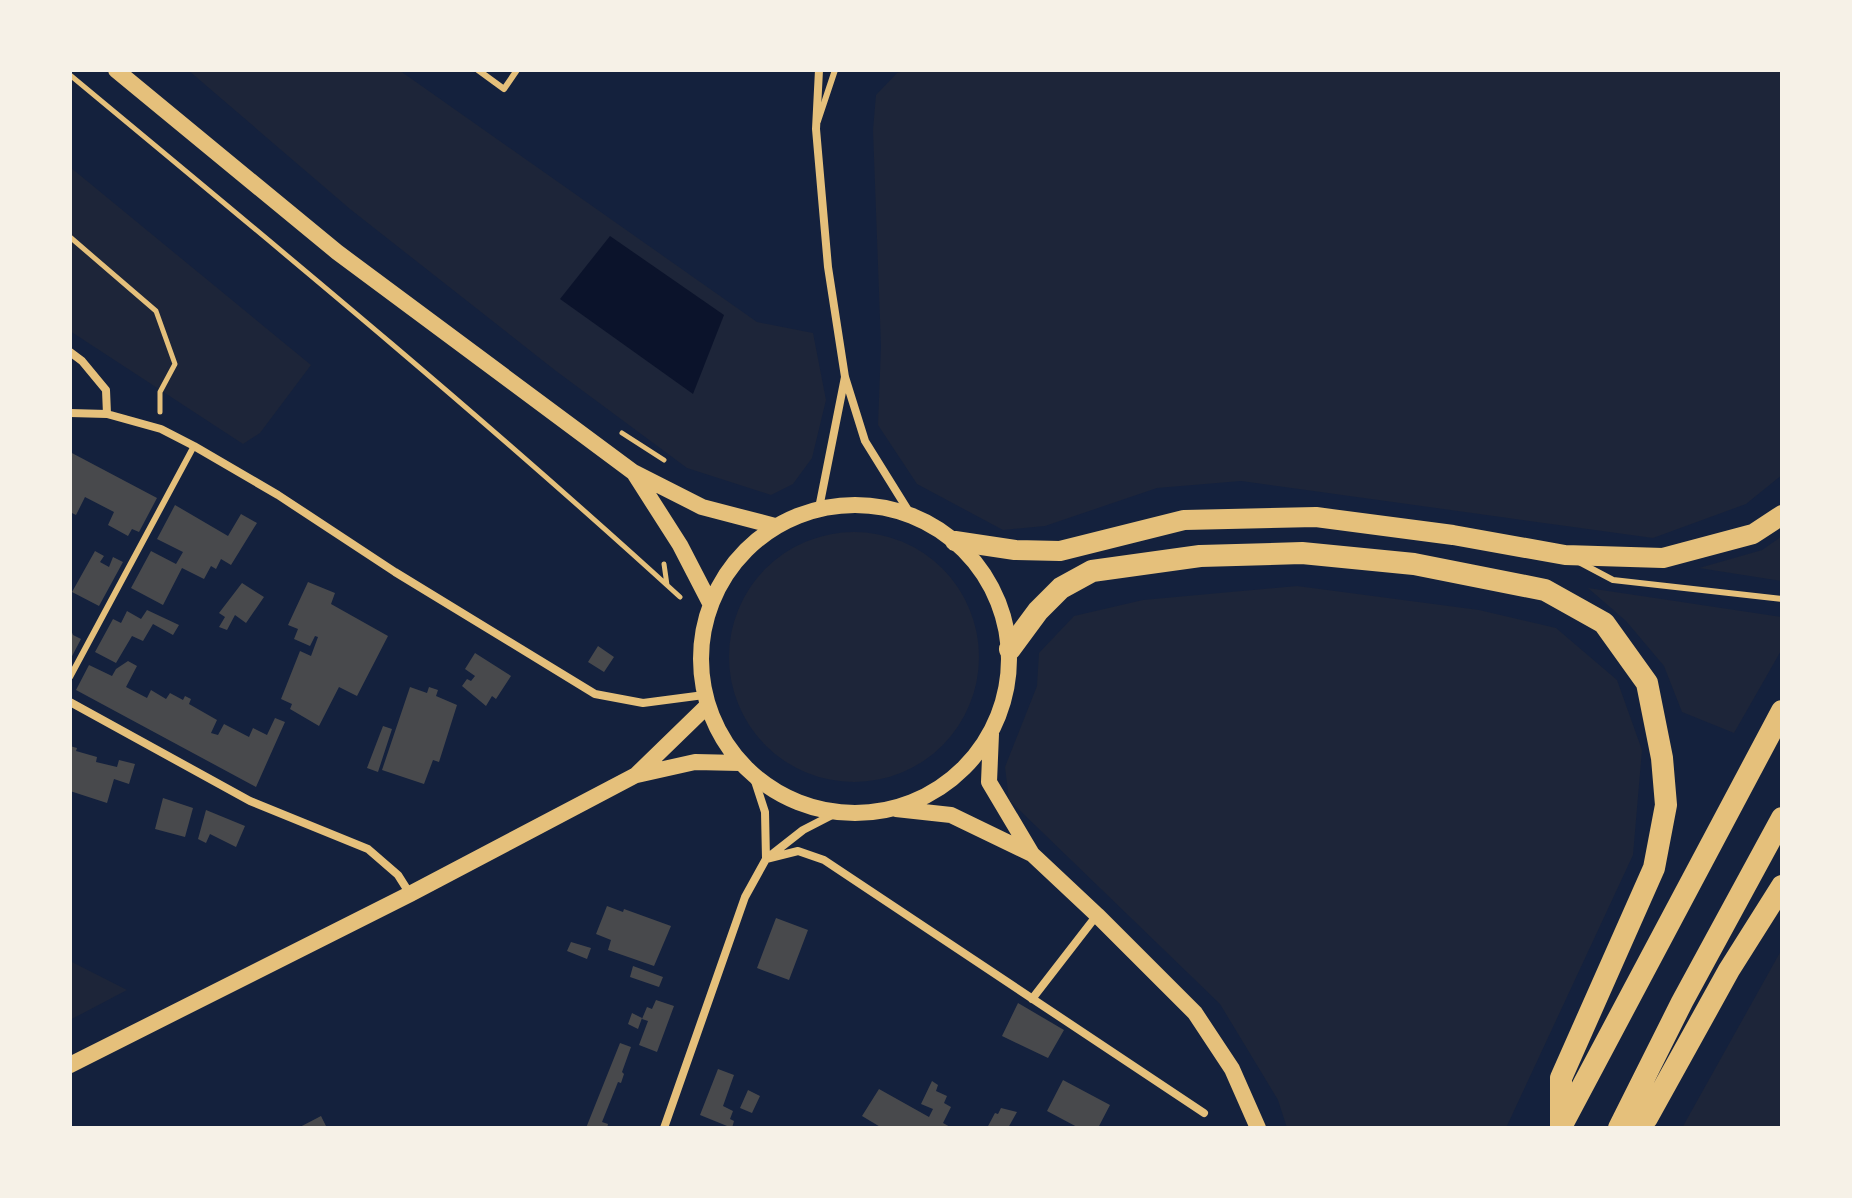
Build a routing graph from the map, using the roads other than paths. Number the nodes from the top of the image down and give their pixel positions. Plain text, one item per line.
1 (116, 70) edge
2 (478, 70) edge
3 (517, 70) edge
4 (819, 70) edge
5 (835, 70) edge
6 (816, 129) junction
7 (70, 352) edge
8 (845, 377) junction
9 (70, 413) edge
10 (107, 414) junction
11 (194, 446) junction
12 (633, 472) junction
13 (819, 508) junction
14 (911, 515) junction
15 (1782, 515) edge
16 (775, 526) junction
17 (955, 541) junction
18 (1565, 555) junction
19 (1782, 599) edge
20 (707, 611) junction
21 (1010, 649) junction
22 (70, 677) edge
23 (705, 701) junction
24 (70, 702) edge
25 (1782, 711) edge
26 (991, 734) junction
27 (740, 763) junction
28 (636, 775) junction
29 (753, 775) junction
30 (895, 809) junction
31 (836, 813) junction
32 (1782, 818) edge
33 (1032, 854) junction
34 (766, 859) junction
35 (1782, 886) edge
36 (410, 894) junction
37 (1097, 915) junction
38 (1032, 999) junction
39 (70, 1065) edge
40 (1204, 1113) dead end
41 (664, 1128) edge
42 (1258, 1128) edge
43 (1561, 1128) edge
44 (1619, 1128) edge
45 (1635, 1128) edge

1 - 12 main road
2 - 3 lane
4 - 6 street
5 - 6 lane
6 - 8 street
7 - 10 street
8 - 13 street
8 - 14 street
9 - 10 street
10 - 11 street
11 - 22 lane
11 - 23 street
12 - 16 main road
12 - 20 main road
13 - 14 main road
13 - 16 main road
14 - 17 main road
15 - 18 main road
16 - 20 main road
17 - 18 main road
17 - 21 main road
18 - 19 lane
20 - 23 main road
21 - 26 main road
21 - 43 highway
23 - 27 main road
23 - 28 main road
24 - 36 street
25 - 43 highway
26 - 30 main road
26 - 33 main road
27 - 28 main road
27 - 29 main road
28 - 36 main road
29 - 31 main road
29 - 34 street
30 - 31 main road
30 - 33 main road
31 - 34 street
32 - 44 highway
33 - 37 main road
34 - 38 street
34 - 41 street
35 - 45 highway
36 - 39 main road
37 - 38 street
37 - 42 main road
38 - 40 street

